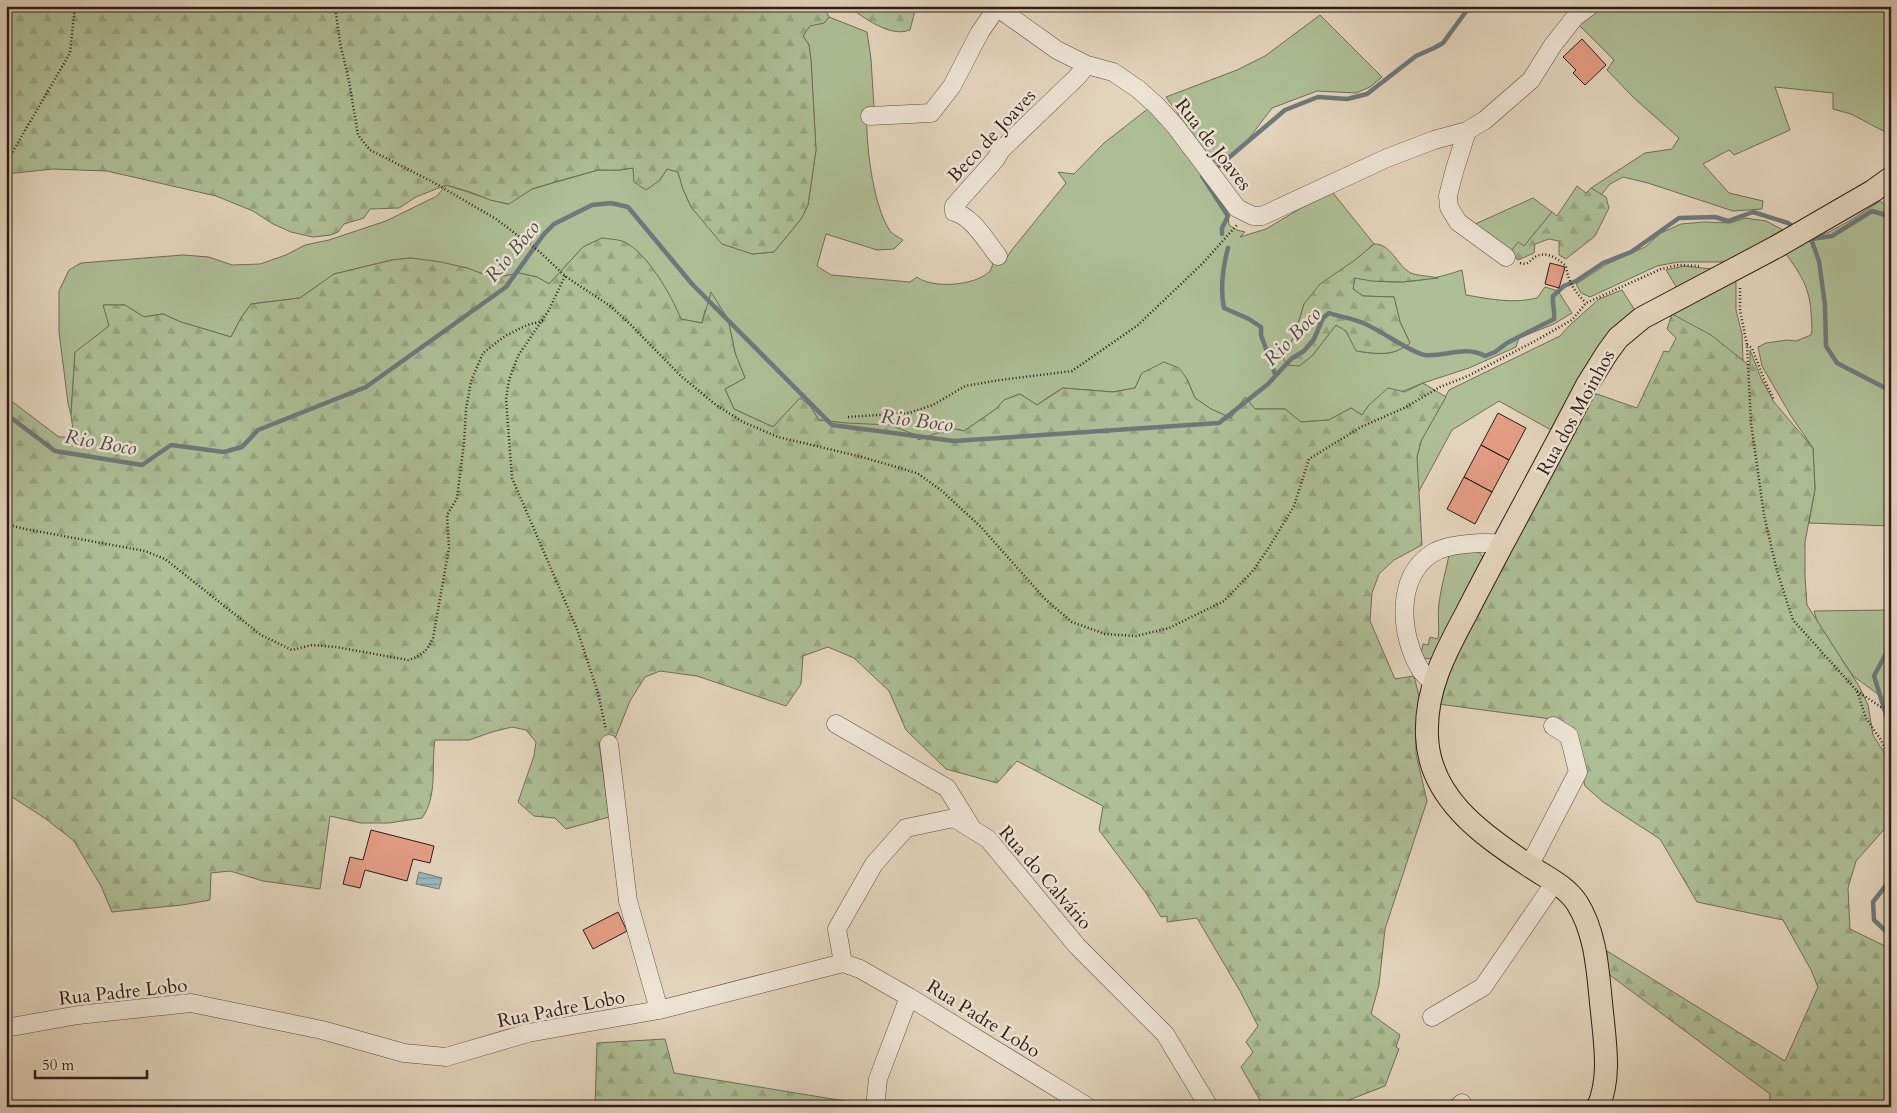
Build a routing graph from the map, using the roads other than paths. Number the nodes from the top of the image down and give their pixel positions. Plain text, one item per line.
1 (1590, 6) edge
2 (998, 7) edge
3 (1086, 65) junction
4 (870, 116) dead end
5 (1467, 131) junction
6 (1891, 178) edge
7 (998, 256) dead end
8 (1506, 257) road end
9 (1502, 544) junction
10 (1433, 683) junction
11 (836, 724) dead end
12 (1553, 726) dead end
13 (609, 744) road end
14 (972, 828) junction
15 (1529, 866) junction
16 (1555, 882) junction
17 (843, 963) junction
18 (909, 997) junction
19 (659, 1010) junction
20 (1432, 1017) dead end
21 (6, 1028) edge
22 (875, 1107) edge
23 (1088, 1107) edge
24 (1209, 1107) edge
25 (1598, 1107) edge

1 - 5 street, Rua de Joaves
2 - 3 street, Rua de Joaves
2 - 4 street
3 - 5 street, Rua de Joaves
3 - 7 street, Beco de Joaves
5 - 8 street
6 - 9 main road, Rua dos Moinhos
9 - 10 main road, Rua dos Moinhos
9 - 10 street
10 - 15 main road, Rua dos Moinhos
11 - 14 street
12 - 15 street
13 - 19 street
14 - 17 street, Rua do Calvário
14 - 24 street, Rua do Calvário
15 - 16 main road, Rua dos Moinhos
16 - 20 street
16 - 25 main road, Rua dos Moinhos
17 - 18 street, Rua Padre Lobo
17 - 19 street, Rua Padre Lobo
18 - 22 street
18 - 23 street, Rua Padre Lobo
19 - 21 street, Rua Padre Lobo

